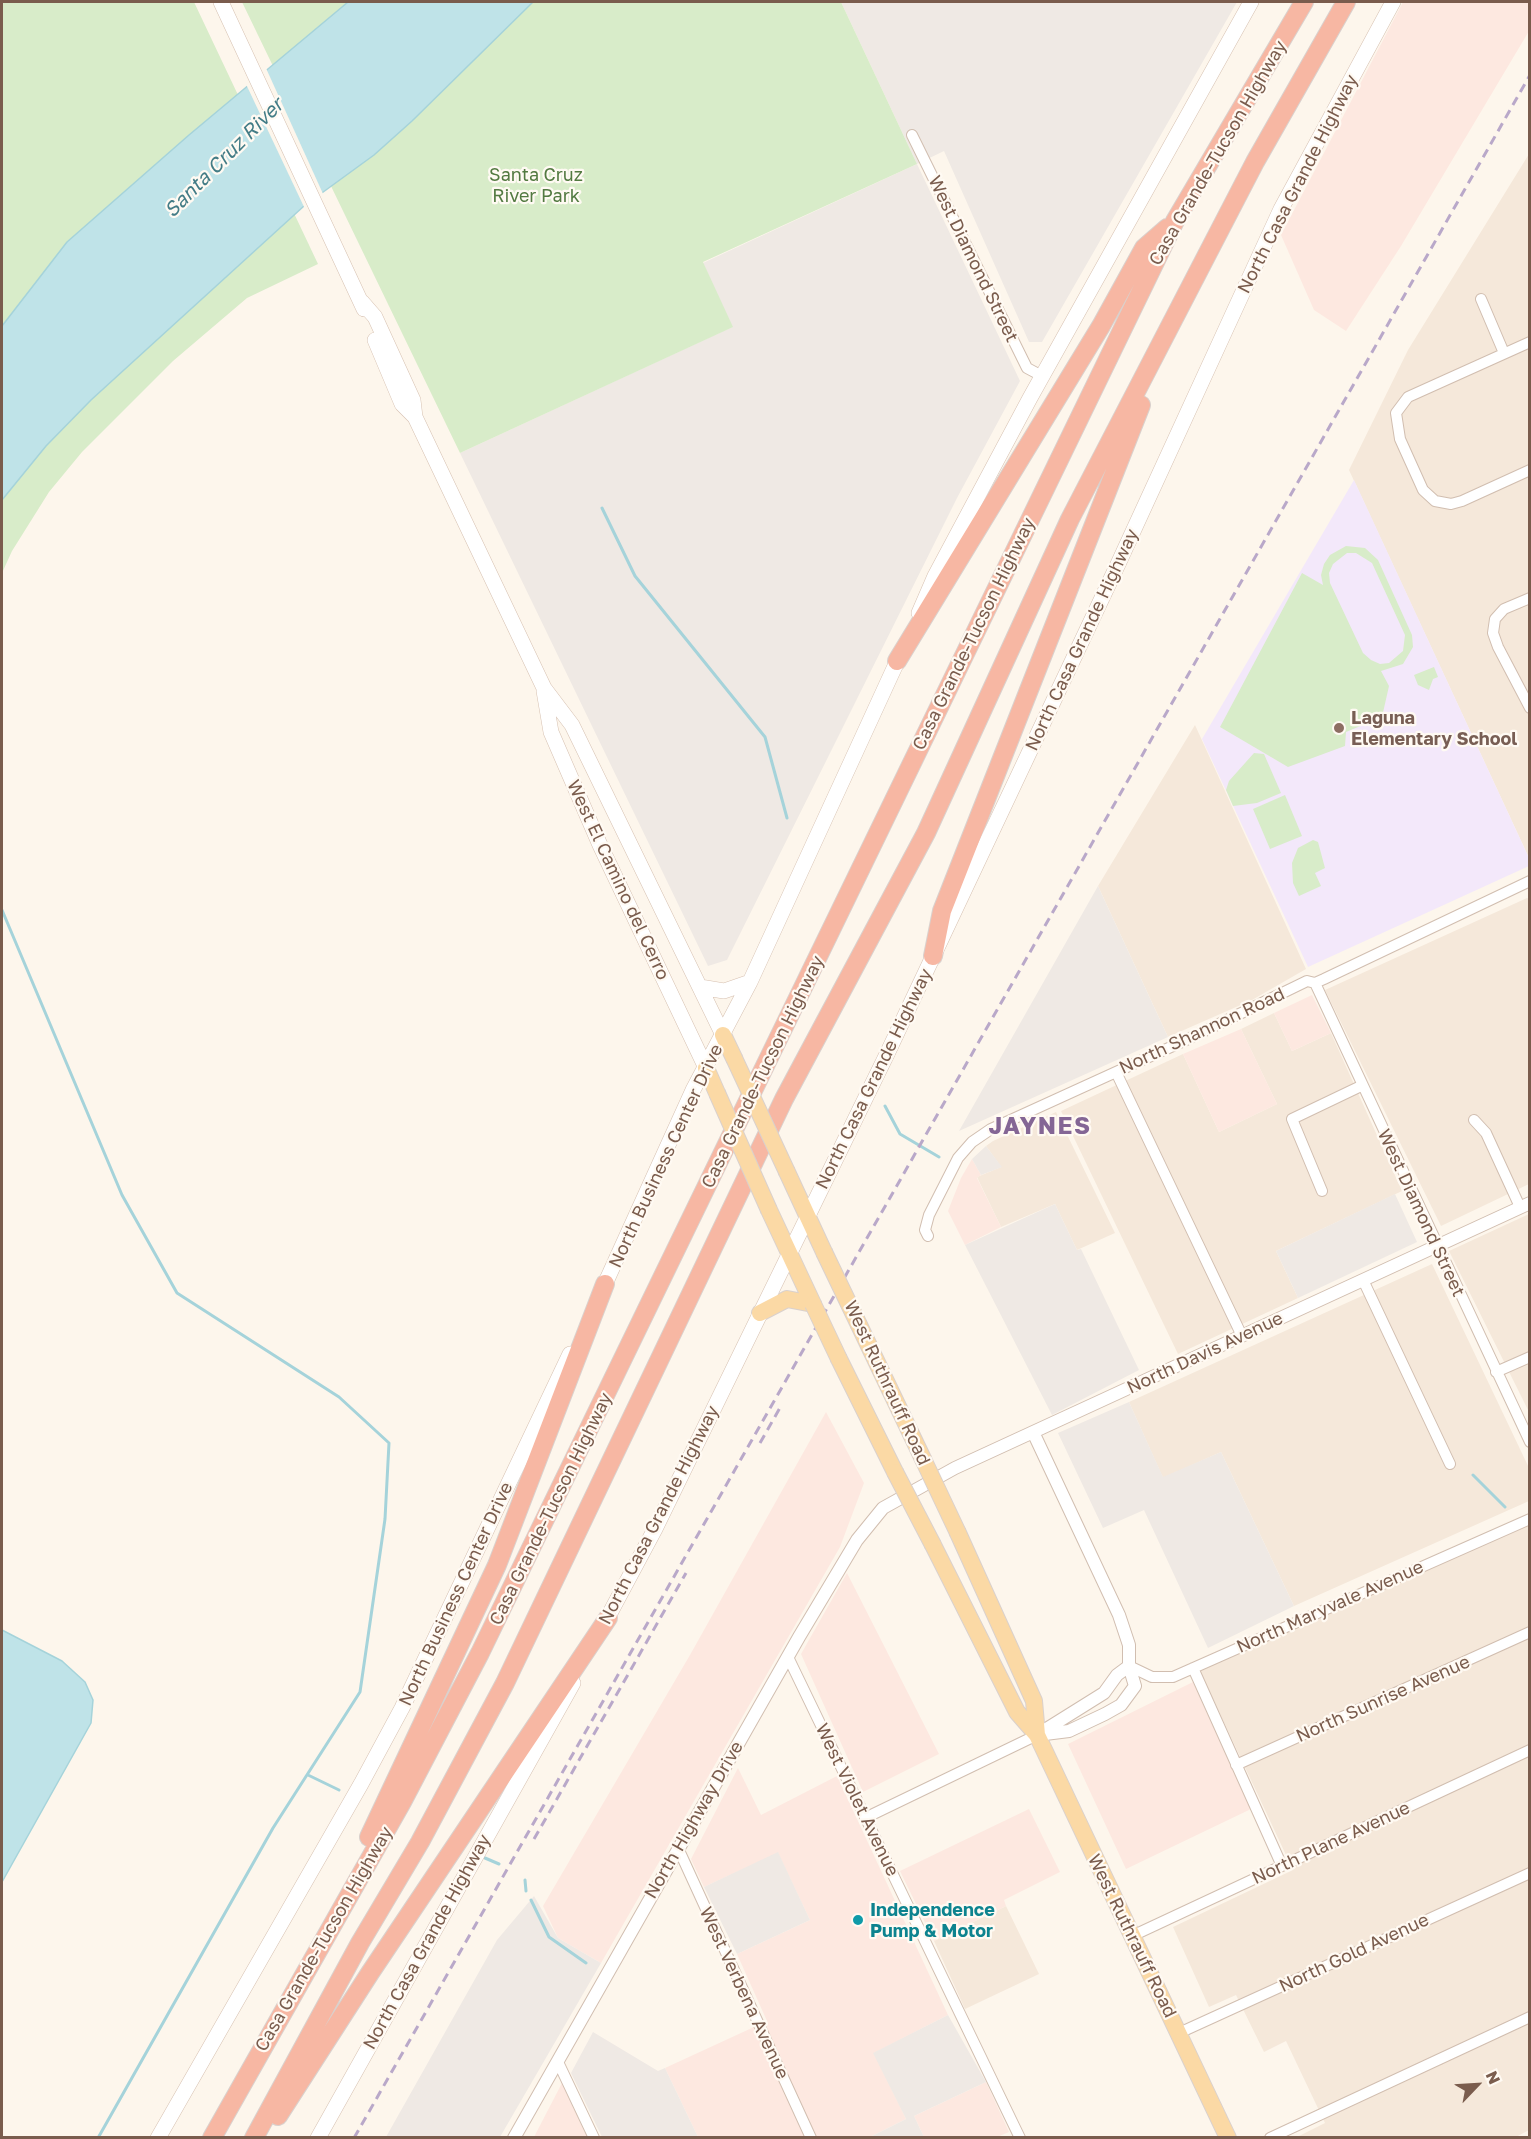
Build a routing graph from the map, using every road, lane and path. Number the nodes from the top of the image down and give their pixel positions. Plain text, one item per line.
1 (221, 2) edge
2 (1251, 2) edge
3 (1304, 2) edge
4 (1346, 2) edge
5 (1393, 2) edge
6 (912, 135) dead end
7 (1175, 221) junction
8 (1481, 298) dead end
9 (1166, 334) junction
10 (1530, 342) edge
11 (1504, 353) junction
12 (1042, 376) junction
13 (1530, 470) edge
14 (1530, 598) edge
15 (897, 661) junction
16 (544, 688) junction
17 (1530, 708) edge
18 (1530, 881) edge
19 (933, 956) junction
20 (750, 982) junction
21 (1315, 983) junction
22 (700, 987) junction
23 (723, 1035) junction
24 (706, 1068) junction
25 (1116, 1072) junction
26 (1361, 1086) junction
27 (1474, 1120) dead end
28 (1322, 1191) dead end
29 (1525, 1205) edge
30 (807, 1217) junction
31 (927, 1236) dead end
32 (1436, 1245) junction
33 (788, 1253) junction
34 (1363, 1280) junction
35 (605, 1284) junction
36 (808, 1300) junction
37 (760, 1313) junction
38 (1242, 1336) junction
39 (1530, 1357) edge
40 (1496, 1372) junction
41 (1033, 1432) junction
42 (1530, 1442) edge
43 (1450, 1464) dead end
44 (882, 1508) joint
45 (1530, 1519) edge
46 (608, 1618) junction
47 (1530, 1632) edge
48 (788, 1657) junction
49 (1129, 1666) junction
50 (1193, 1668) junction
51 (1037, 1735) junction
52 (1530, 1750) edge
53 (1236, 1766) junction
54 (865, 1818) junction
55 (678, 1848) junction
56 (1281, 1866) junction
57 (1530, 1873) edge
58 (1132, 1936) junction
59 (311, 1961) junction
60 (1530, 2017) edge
61 (1179, 2033) junction
62 (558, 2062) junction
63 (1019, 2137) edge
64 (158, 2138) edge
65 (212, 2138) edge
66 (254, 2138) edge
67 (264, 2138) edge
68 (318, 2138) edge
69 (514, 2138) edge
70 (594, 2138) edge
71 (810, 2138) edge
72 (1228, 2138) edge
73 (1270, 2138) edge

1 - 16 main road, West El Camino del Cerro
2 - 12 main road
3 - 7 highway, Casa Grande-Tucson Highway
4 - 9 highway, Casa Grande-Tucson Highway
5 - 19 main road, North Casa Grande Highway
6 - 12 street, West Diamond Street
7 - 15 highway
7 - 59 highway, Casa Grande-Tucson Highway
8 - 11 street
9 - 19 highway
9 - 66 highway, Casa Grande-Tucson Highway
10 - 11 street
11 - 13 street
12 - 15 main road
14 - 17 street
15 - 20 main road
16 - 22 main road, West El Camino del Cerro
16 - 24 main road, West El Camino del Cerro
18 - 21 street, North Shannon Road
19 - 30 main road, North Casa Grande Highway
20 - 22 main road
20 - 23 main road
21 - 25 street, North Shannon Road
21 - 26 street, West Diamond Street
22 - 23 main road, West El Camino del Cerro
23 - 24 main road, North Business Center Drive
23 - 30 main road, West Ruthrauff Road, bridge
24 - 33 main road, West Ruthrauff Road, bridge
24 - 35 main road, North Business Center Drive
25 - 31 street, North Shannon Road
25 - 38 street
26 - 28 street
26 - 32 street, West Diamond Street
27 - 29 street
29 - 32 street, North Davis Avenue
30 - 33 main road, North Casa Grande Highway
30 - 51 main road, West Ruthrauff Road, bridge
32 - 34 street, North Davis Avenue
32 - 40 street, West Diamond Street
33 - 36 main road, West Ruthrauff Road
33 - 37 main road, North Casa Grande Highway
34 - 38 street, North Davis Avenue
34 - 43 street
35 - 59 highway
35 - 64 main road, North Business Center Drive
36 - 37 main road
36 - 51 main road, West Ruthrauff Road, bridge
37 - 46 main road, North Casa Grande Highway
38 - 41 street, North Davis Avenue
39 - 40 street
40 - 42 street, West Diamond Street
41 - 44 street, North Davis Avenue
41 - 49 street
44 - 48 street, North Highway Drive
45 - 50 street, North Maryvale Avenue
46 - 67 highway
46 - 68 main road, North Casa Grande Highway
47 - 53 street, North Sunrise Avenue
48 - 54 street, West Violet Avenue
48 - 55 street, North Highway Drive
49 - 50 street, North Maryvale Avenue
49 - 51 street
49 - 51 street
50 - 53 street
51 - 54 street
51 - 58 main road, West Ruthrauff Road
52 - 56 street, North Plane Avenue
53 - 56 street
54 - 63 street, West Violet Avenue
55 - 62 street, North Highway Drive
55 - 71 street, West Verbena Avenue
56 - 58 street, North Plane Avenue
57 - 61 street, North Gold Avenue
58 - 61 main road, West Ruthrauff Road
59 - 65 highway, Casa Grande-Tucson Highway
60 - 73 street
61 - 72 main road, West Ruthrauff Road
62 - 69 street, North Highway Drive
62 - 70 street

